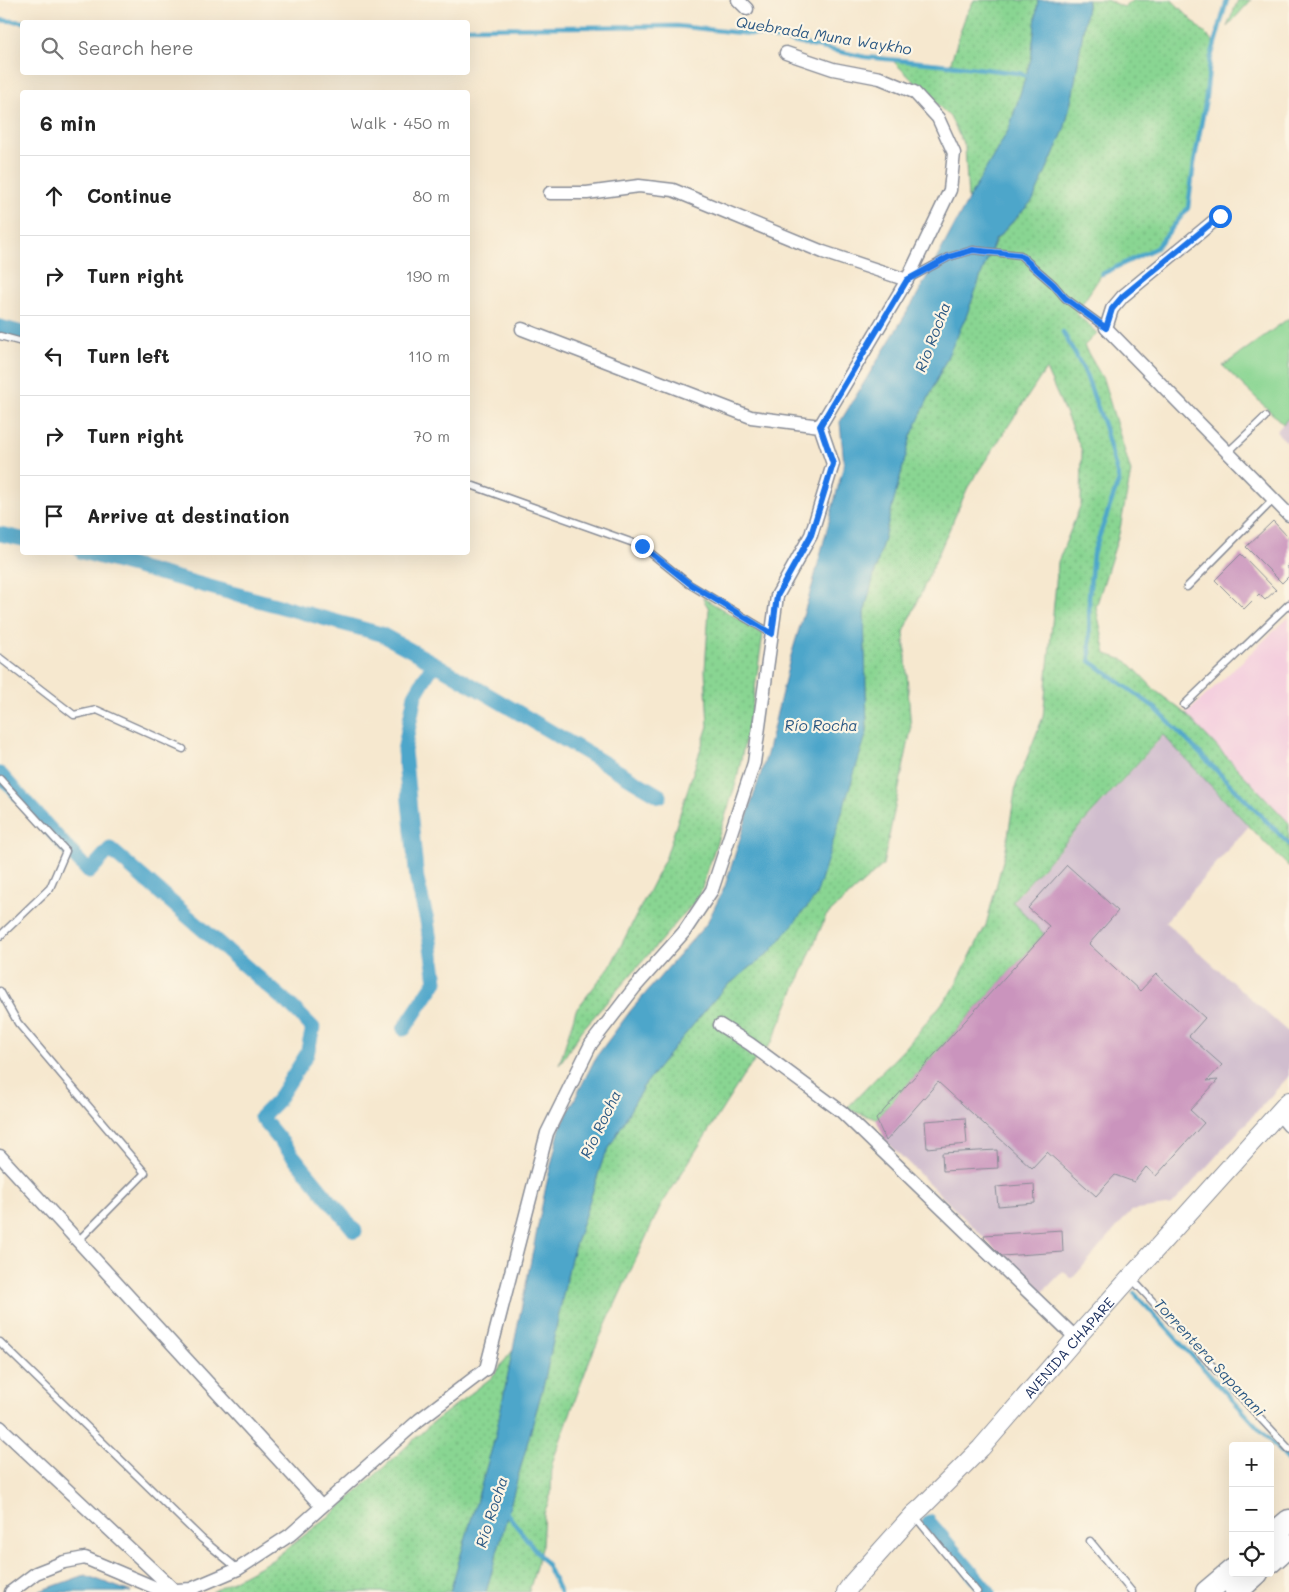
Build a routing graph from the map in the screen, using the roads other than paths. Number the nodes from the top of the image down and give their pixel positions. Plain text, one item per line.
1 (786, 53) dead end
2 (550, 193) dead end
3 (1220, 216) dead end
4 (907, 280) junction
5 (1106, 328) junction
6 (522, 329) dead end
7 (0, 336) edge
8 (20, 341) edge
9 (1265, 417) dead end
10 (820, 426) junction
11 (1228, 452) junction
12 (470, 485) edge
13 (1274, 500) junction
14 (1289, 515) edge
15 (1187, 587) dead end
16 (1289, 604) edge
17 (772, 634) junction
18 (0, 658) edge
19 (1184, 705) dead end
20 (182, 749) dead end
21 (0, 779) edge
22 (0, 936) edge
23 (0, 991) edge
24 (720, 1024) dead end
25 (1285, 1113) edge
26 (0, 1156) edge
27 (78, 1241) junction
28 (1131, 1278) junction
29 (1076, 1338) junction
30 (0, 1342) edge
31 (0, 1427) edge
32 (1289, 1449) edge
33 (321, 1506) junction
34 (914, 1514) junction
35 (1289, 1521) edge
36 (1274, 1534) edge
37 (1090, 1541) dead end
38 (1289, 1545) edge
39 (1274, 1558) edge
40 (238, 1569) junction
41 (1229, 1573) edge
42 (1253, 1577) edge
43 (174, 1590) junction
44 (11, 1592) edge
45 (846, 1592) edge
46 (977, 1592) edge
47 (1132, 1592) edge
48 (1207, 1592) edge
49 (1236, 1592) edge

1 - 4 street
2 - 4 street
3 - 5 street
4 - 5 lane
4 - 10 street
5 - 11 street
6 - 10 street
7 - 8 lane
9 - 11 lane
10 - 17 street
11 - 13 street
12 - 17 lane
13 - 14 street
13 - 15 lane
16 - 19 lane
17 - 33 street
18 - 20 lane
21 - 22 lane
23 - 27 lane
24 - 29 street
25 - 28 main road, AVENIDA CHAPARE
26 - 27 street
27 - 33 street
28 - 29 main road, AVENIDA CHAPARE
28 - 32 lane
29 - 34 main road, AVENIDA CHAPARE
30 - 40 lane
31 - 43 street
33 - 40 street
34 - 45 main road, AVENIDA CHAPARE
34 - 46 lane
35 - 36 highway
37 - 47 lane
38 - 39 highway
40 - 43 street
41 - 48 highway
42 - 49 highway
43 - 44 street

